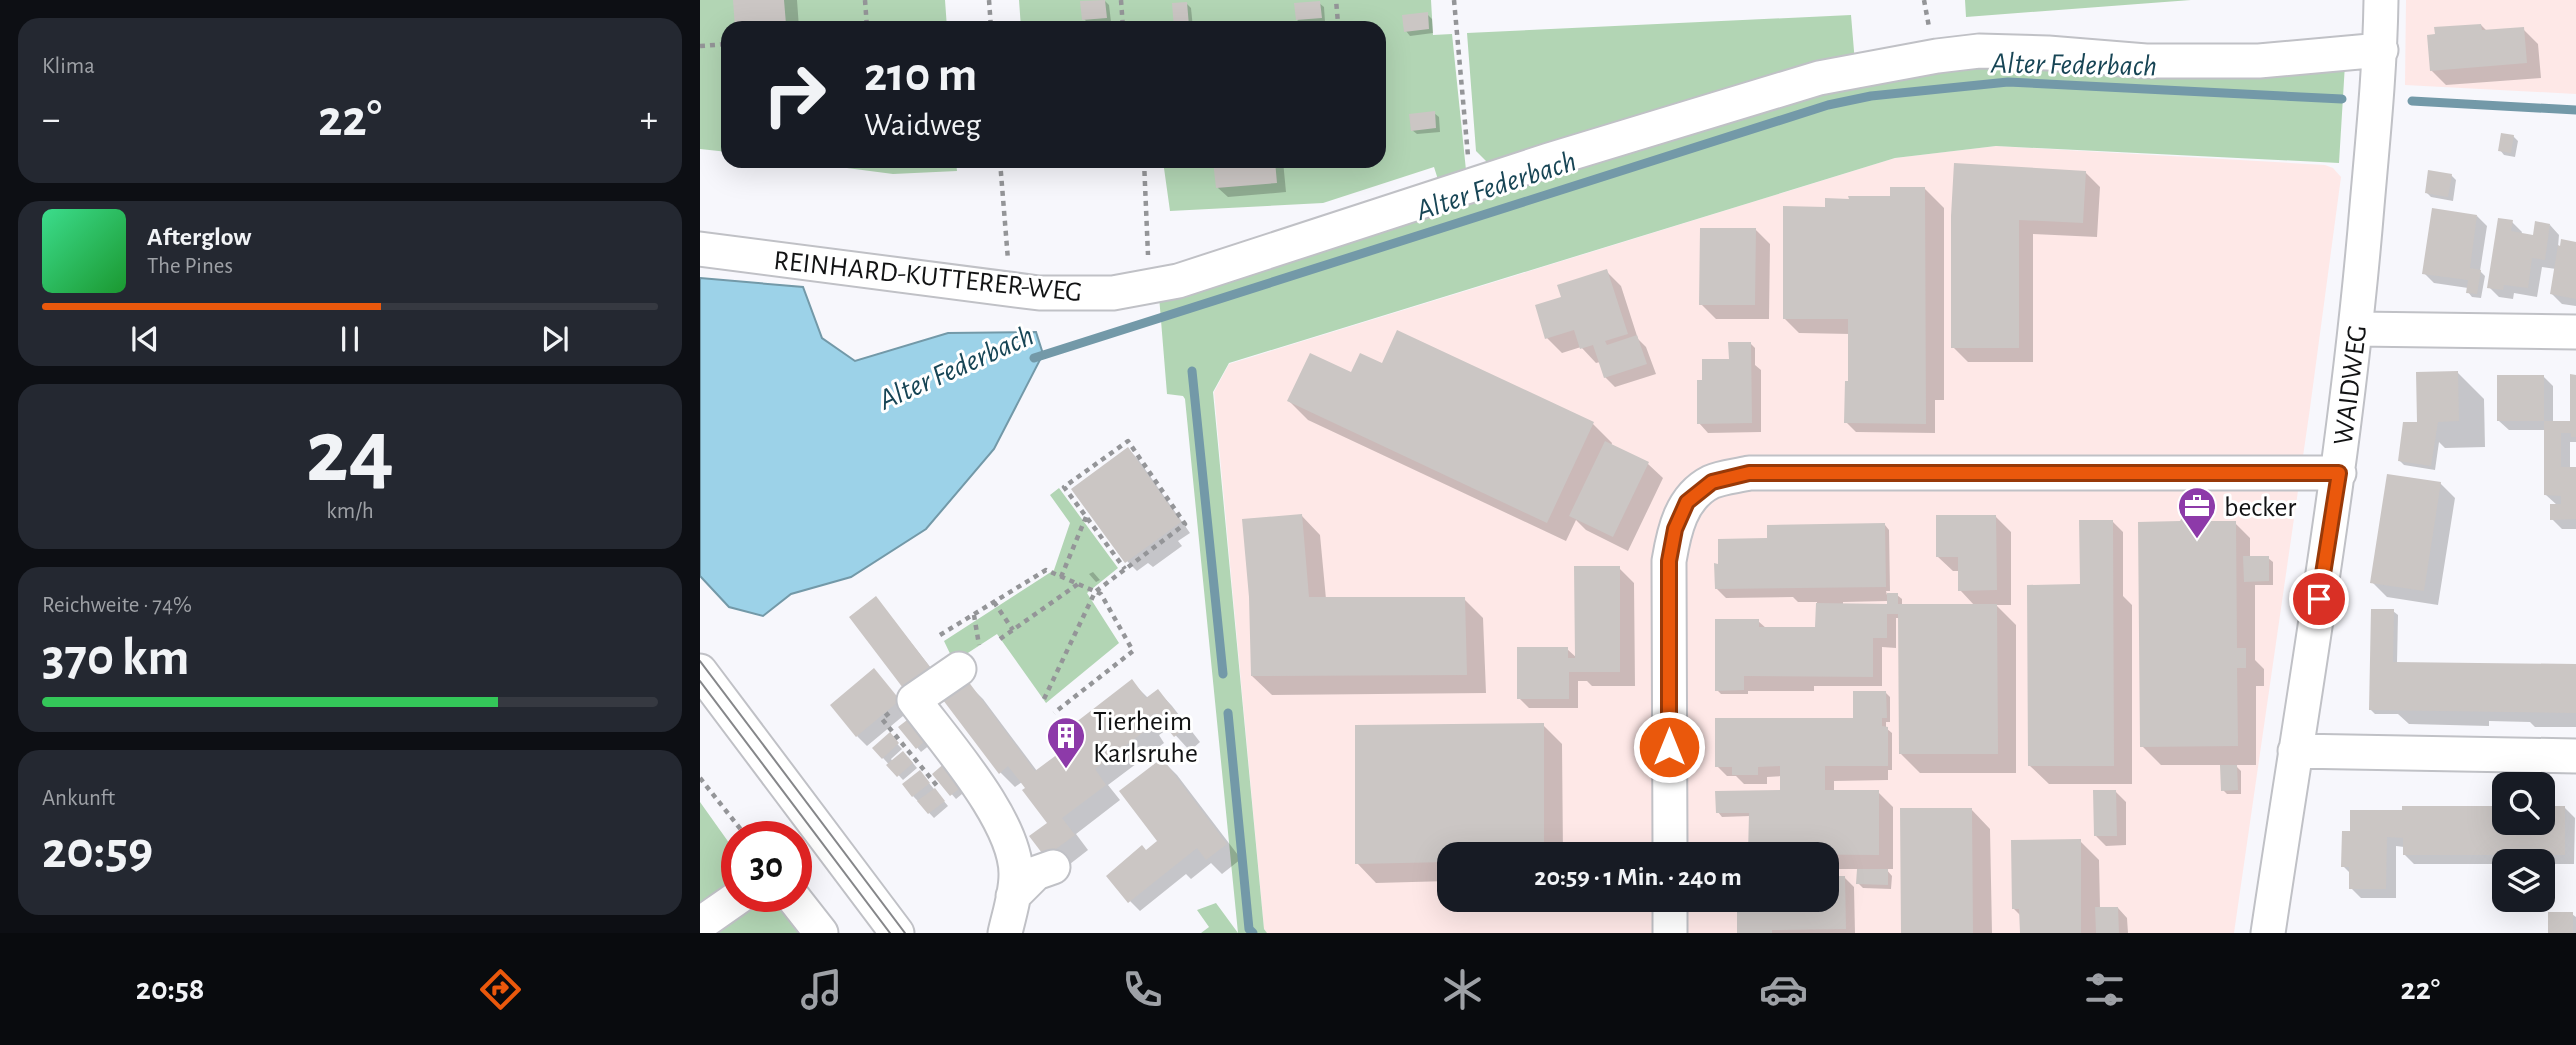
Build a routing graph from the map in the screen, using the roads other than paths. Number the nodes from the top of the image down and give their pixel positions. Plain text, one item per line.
1 (2381, 0) edge
2 (2381, 50) junction
3 (700, 249) edge
4 (2357, 329) junction
5 (2576, 332) edge
6 (2339, 473) junction
7 (969, 657) road end
8 (700, 671) edge
9 (2295, 751) junction
10 (2576, 756) edge
11 (1670, 842) edge
12 (1053, 867) dead end
13 (1013, 896) junction
14 (721, 909) edge
15 (805, 912) edge
16 (1670, 912) edge
17 (700, 924) edge
18 (1006, 932) edge
19 (821, 933) edge
20 (897, 933) edge
21 (1670, 933) edge
22 (2268, 933) edge

1 - 2 street, WAIDWEG
2 - 3 street, REINHARD-KUTTERER-WEG
2 - 4 street, WAIDWEG
4 - 5 street
4 - 6 street, WAIDWEG
6 - 9 street, WAIDWEG
6 - 11 street
7 - 13 street
8 - 20 street
9 - 10 street
9 - 22 street, WAIDWEG
12 - 13 street
13 - 18 street
14 - 17 street
15 - 19 street
16 - 21 street

